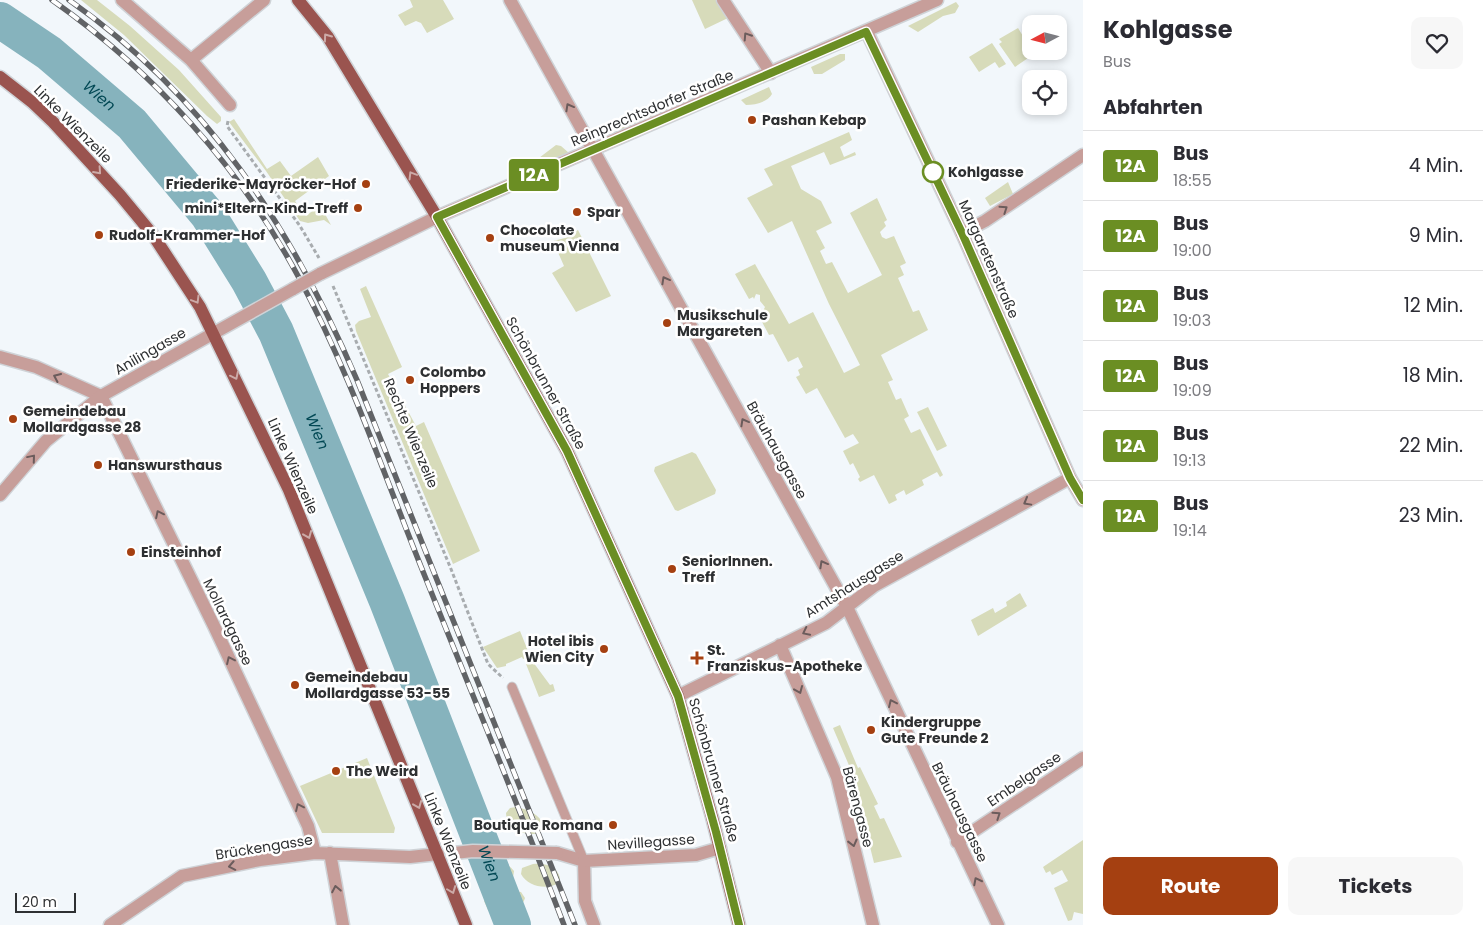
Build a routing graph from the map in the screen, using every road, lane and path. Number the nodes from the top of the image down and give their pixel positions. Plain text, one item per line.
1 (122, 0) edge
2 (264, 0) edge
3 (298, 0) edge
4 (723, 0) edge
5 (937, 0) edge
6 (516, 2) edge
7 (922, 3) edge
8 (866, 32) junction
9 (191, 60) junction
10 (771, 73) junction
11 (0, 77) edge
12 (230, 105) joint
13 (593, 150) junction
14 (1083, 155) edge
15 (437, 217) junction
16 (962, 233) junction
17 (323, 273) junction
18 (235, 321) joint
19 (214, 332) junction
20 (0, 357) edge
21 (101, 396) junction
22 (1070, 478) junction
23 (0, 495) edge
24 (1083, 500) edge
25 (847, 607) junction
26 (780, 645) junction
27 (512, 687) joint
28 (678, 696) junction
29 (1083, 758) edge
30 (957, 842) junction
31 (720, 848) junction
32 (315, 853) junction
33 (330, 853) junction
34 (557, 853) joint
35 (438, 854) junction
36 (584, 861) junction
37 (110, 925) edge
38 (343, 925) edge
39 (466, 925) edge
40 (594, 925) edge
41 (739, 925) edge
42 (872, 925) edge
43 (998, 925) edge

1 - 9 street
2 - 9 street
15 -> 3 main road, Schönbrunner Straße
10 -> 4 street
5 - 7 street, Reinprechtsdorfer Straße
13 -> 6 street, Bräuhausgasse
7 - 8 street, Reinprechtsdorfer Straße
8 - 10 street, Reinprechtsdorfer Straße
8 - 16 street, Margaretenstraße
9 - 12 street
10 - 13 street, Reinprechtsdorfer Straße
11 -> 19 main road, Linke Wienzeile
12 - 17 path, Rechte Wienzeile
13 - 15 street, Reinprechtsdorfer Straße
25 -> 13 street, Bräuhausgasse
16 -> 14 street
15 - 17 street, Reinprechtsdorfer Straße
15 - 28 main road, Schönbrunner Straße
16 - 22 street, Margaretenstraße
17 - 18 street, Reinprechtsdorfer Straße, bridge
17 - 27 path, Rechte Wienzeile
18 - 19 street, Anilingasse
19 - 21 street, Anilingasse
19 -> 35 main road, Linke Wienzeile
21 -> 20 street
23 -> 21 street, Anilingasse
32 -> 21 street, Mollardgasse
22 - 24 street, Margaretenstraße
22 -> 25 street, Amtshausgasse
25 -> 26 street, Amtshausgasse
30 -> 25 street, Bräuhausgasse
26 - 28 street, Amtshausgasse
26 -> 42 street, Bärengasse
27 - 36 lane
28 - 31 main road, Schönbrunner Straße
30 -> 29 street, Embelgasse
43 -> 30 street, Bräuhausgasse
31 - 36 street, Nevillegasse
31 - 41 main road, Schönbrunner Straße
32 - 33 street, Brückengasse
32 -> 37 street, Brückengasse
33 - 35 street, Brückengasse
38 -> 33 street
34 - 35 street, Brückengasse, bridge
34 - 36 street, Nevillegasse
35 -> 39 main road, Linke Wienzeile
36 - 40 street

